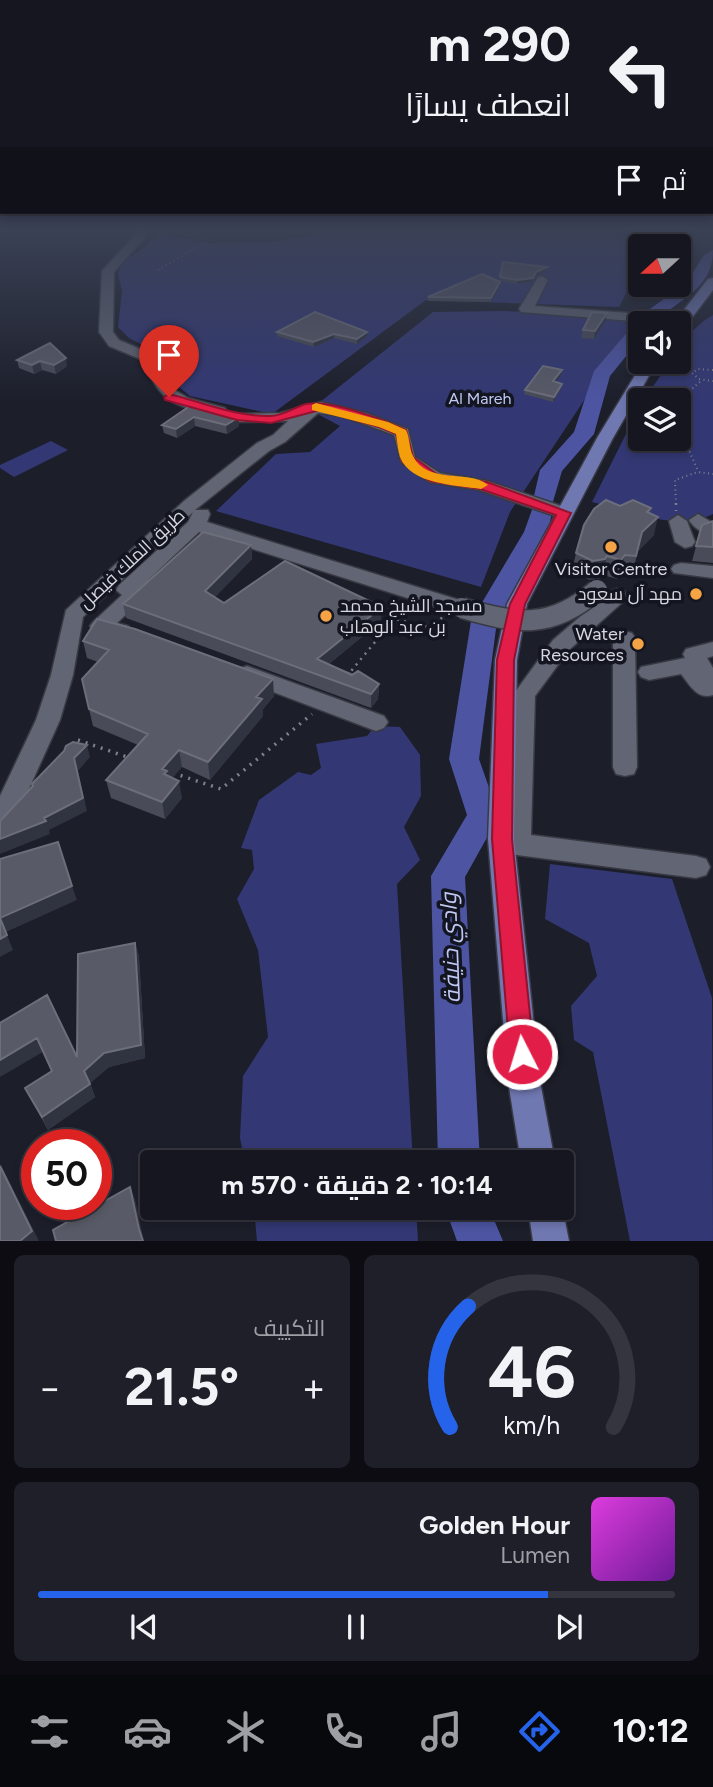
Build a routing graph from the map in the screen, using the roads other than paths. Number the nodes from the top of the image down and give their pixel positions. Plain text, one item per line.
1 (107, 288) edge
2 (538, 288) edge
3 (708, 288) edge
4 (690, 311) edge
5 (628, 318) edge
6 (643, 374) edge
7 (321, 407) junction
8 (237, 417) junction
9 (263, 447) junction
10 (206, 494) junction
11 (564, 513) junction
12 (678, 521) road end
13 (201, 527) junction
14 (685, 542) dead end
15 (681, 569) dead end
16 (713, 572) edge
17 (73, 615) junction
18 (145, 637) edge
19 (624, 638) dead end
20 (713, 649) edge
21 (222, 665) edge
22 (649, 672) dead end
23 (713, 686) edge
24 (376, 722) dead end
25 (625, 767) dead end
26 (0, 817) edge
27 (696, 867) dead end
28 (536, 1150) edge
29 (547, 1220) edge
30 (551, 1241) edge

1 - 8 street
2 - 5 street
3 - 4 main road
6 - 11 main road
7 - 8 street
7 - 9 street, طريق الملك فيصل
7 - 11 street
8 - 9 street
9 - 10 street, طريق الملك فيصل
10 - 13 street
10 - 17 street, طريق الملك فيصل
11 - 28 main road
12 - 14 street
13 - 17 street
13 - 18 street
13 - 27 street, bridge
15 - 16 street
17 - 26 street, طريق الملك فيصل
19 - 25 street
20 - 23 street
21 - 24 street
22 - 23 street
29 - 30 main road

